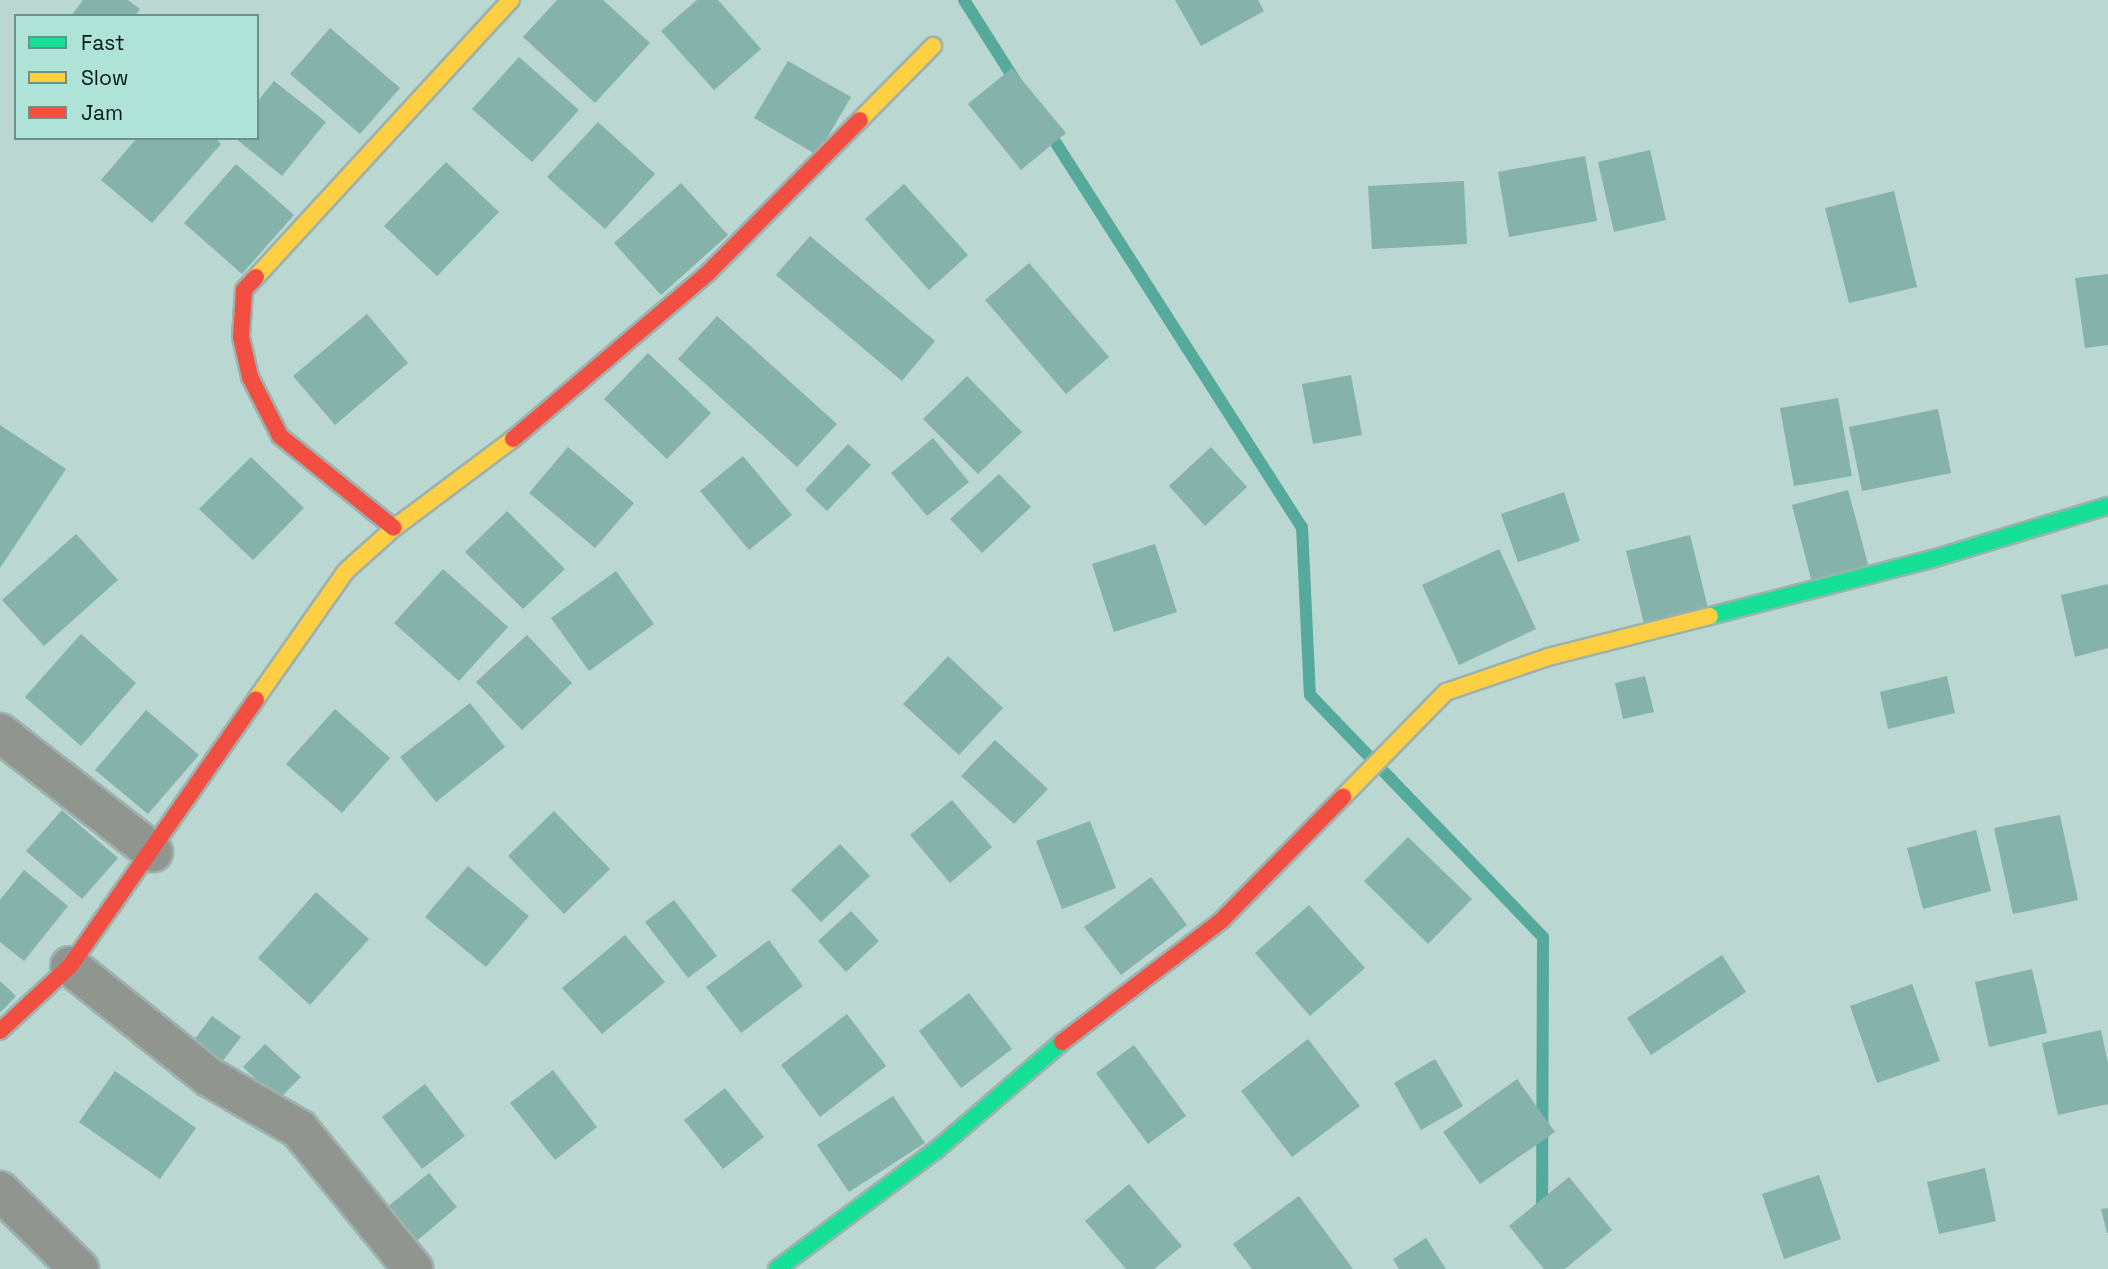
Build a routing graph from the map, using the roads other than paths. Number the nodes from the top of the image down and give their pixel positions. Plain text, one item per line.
1 (511, 0) edge
2 (933, 46) dead end
3 (2108, 506) edge
4 (394, 528) junction
5 (0, 733) edge
6 (153, 852) junction
7 (70, 966) junction
8 (0, 1031) edge
9 (0, 1191) edge
10 (79, 1269) edge
11 (412, 1269) edge
12 (777, 1269) edge

1 - 4 street
2 - 4 street
3 - 12 street
4 - 6 street
5 - 6 street
6 - 7 street
7 - 8 street
7 - 11 street
9 - 10 street

